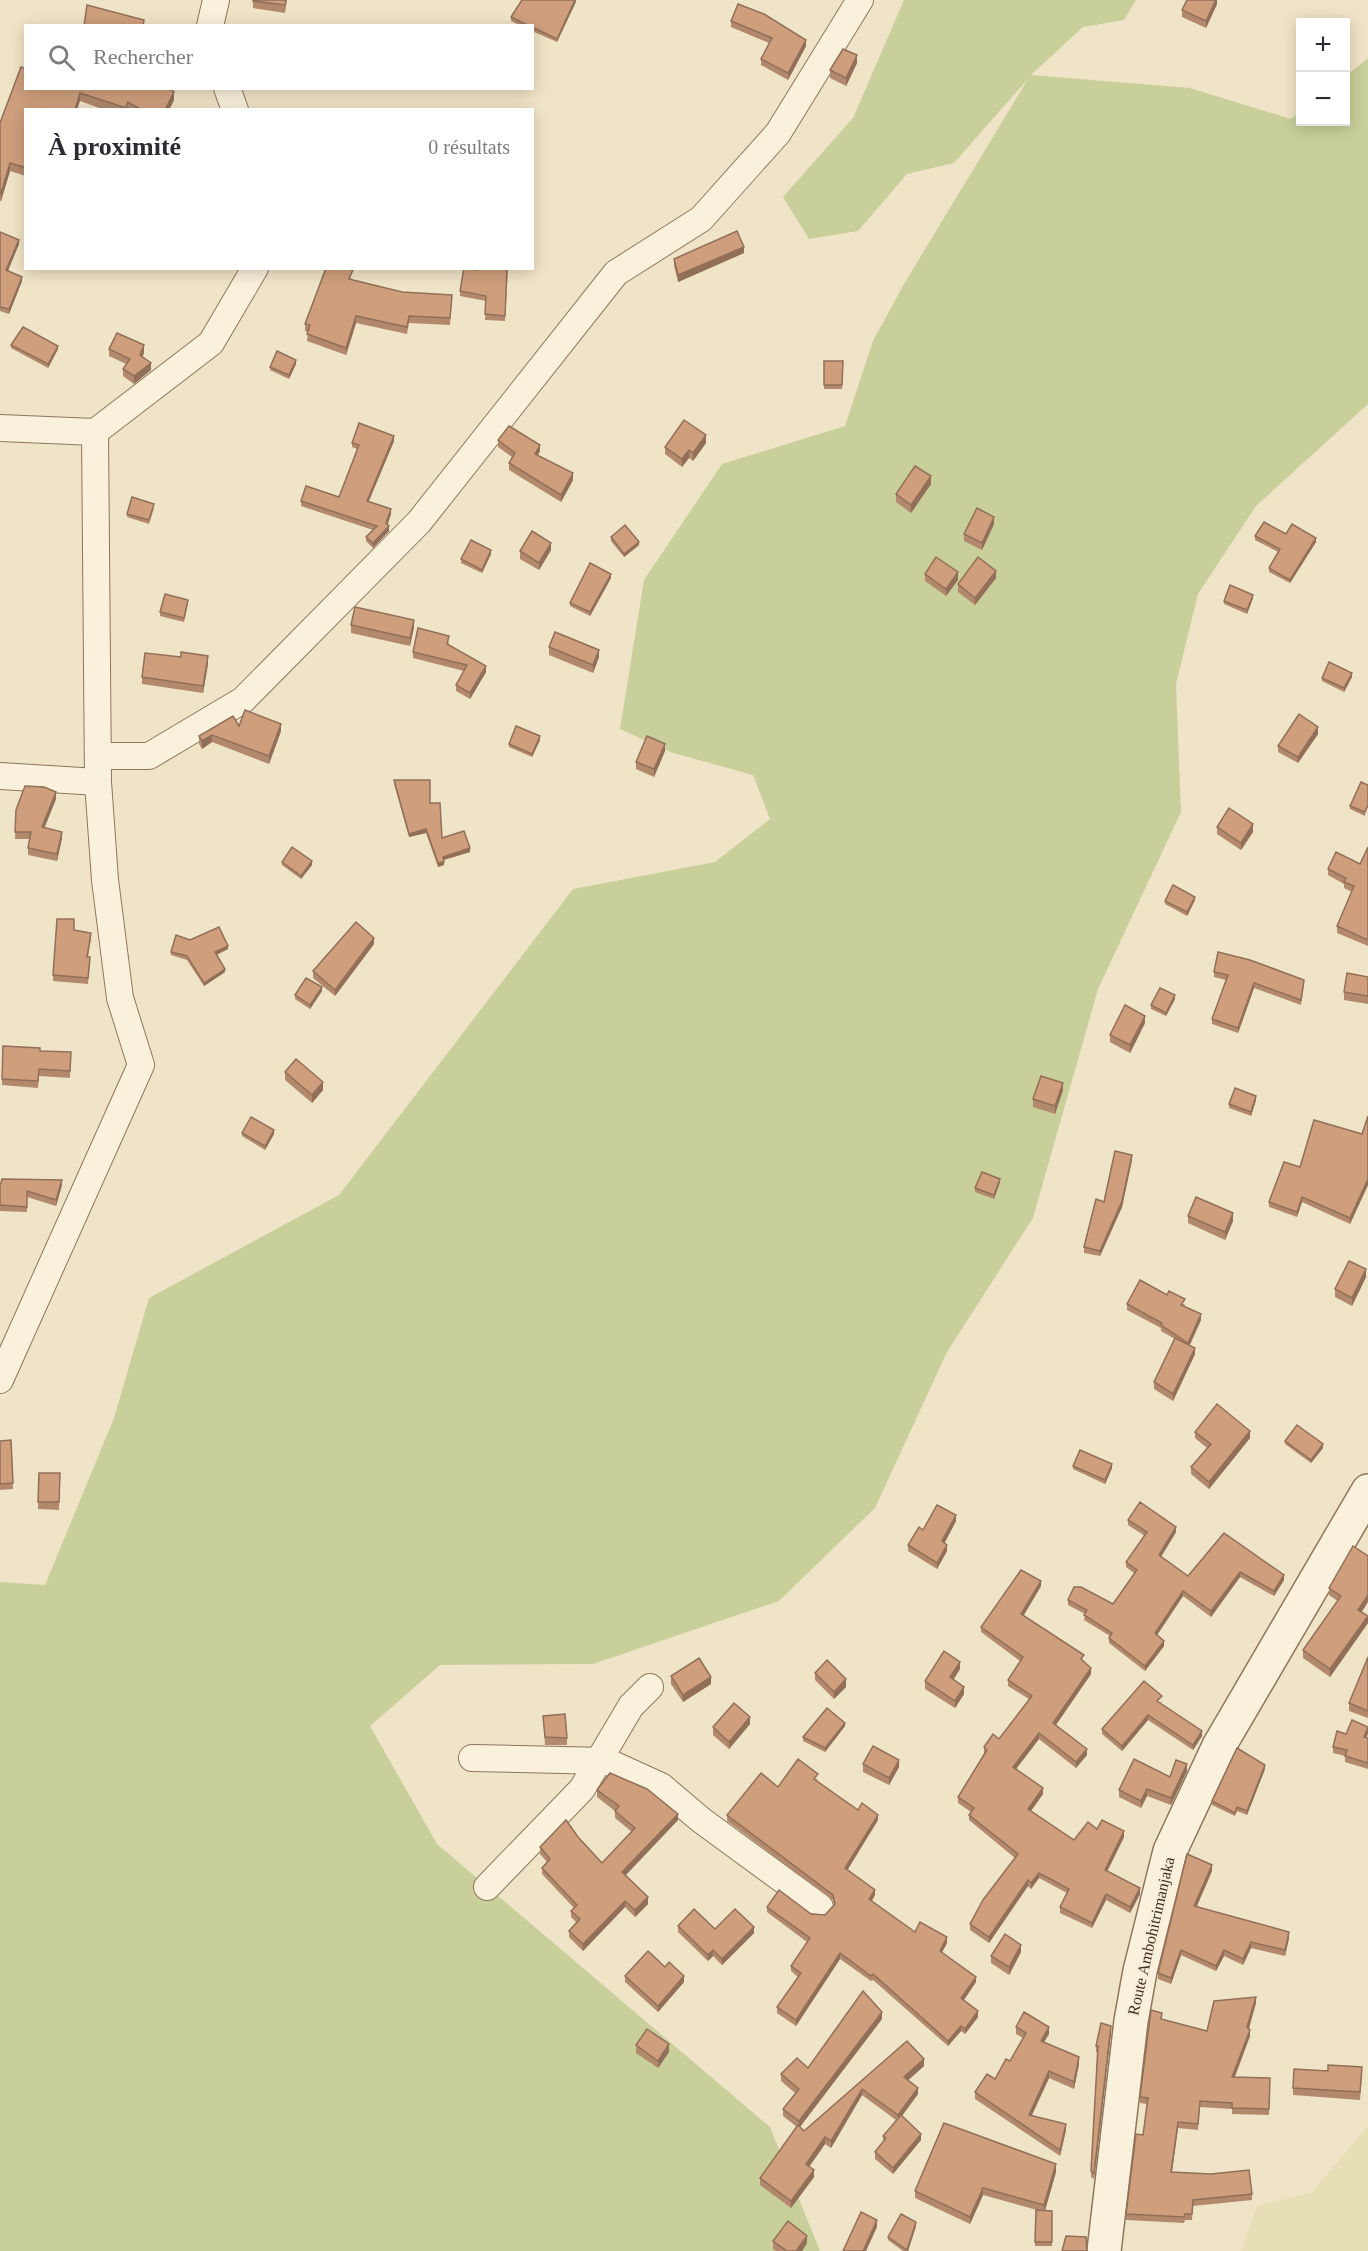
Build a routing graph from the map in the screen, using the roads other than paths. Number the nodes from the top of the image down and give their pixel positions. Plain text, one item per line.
1 (216, 0) edge
2 (860, 0) edge
3 (210, 24) edge
4 (228, 90) edge
5 (234, 108) edge
6 (254, 270) edge
7 (0, 428) edge
8 (95, 432) junction
9 (98, 756) junction
10 (0, 776) edge
11 (98, 783) junction
12 (0, 1380) edge
13 (1368, 1491) edge
14 (650, 1687) dead end
15 (472, 1758) dead end
16 (598, 1761) junction
17 (487, 1887) dead end
18 (820, 1907) dead end
19 (1104, 2251) edge

1 - 3 street
2 - 9 street
4 - 5 street
6 - 8 street
7 - 8 street
8 - 9 street
9 - 11 street
10 - 11 street
11 - 12 street
13 - 19 street, Route Ambohitrimanjaka
14 - 16 street
15 - 16 street
16 - 17 street
16 - 18 street

